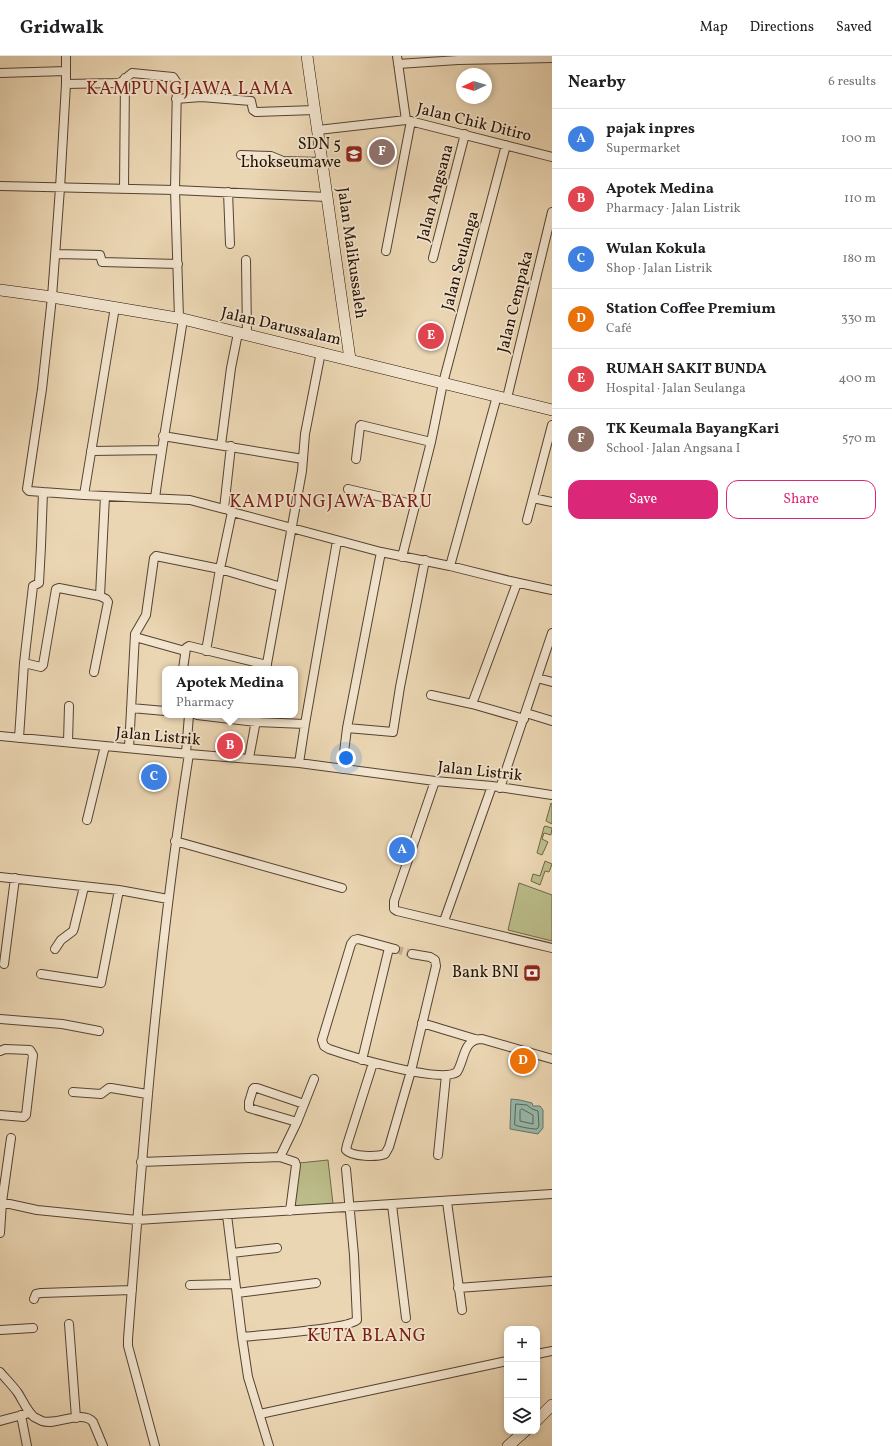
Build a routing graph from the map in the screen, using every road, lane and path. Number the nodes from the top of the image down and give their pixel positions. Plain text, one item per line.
1 (66, 56) edge
2 (307, 56) edge
3 (552, 58) edge
4 (398, 60) edge
5 (66, 71) junction
6 (0, 73) edge
7 (125, 78) junction
8 (66, 84) junction
9 (176, 99) junction
10 (315, 110) junction
11 (409, 121) junction
12 (318, 130) junction
13 (465, 134) junction
14 (506, 145) junction
15 (241, 155) dead end
16 (552, 157) edge
17 (322, 162) junction
18 (0, 186) edge
19 (60, 188) junction
20 (124, 189) junction
21 (175, 190) junction
22 (228, 192) junction
23 (327, 197) junction
24 (552, 212) edge
25 (230, 244) dead end
26 (386, 251) dead end
27 (56, 254) junction
28 (433, 258) dead end
29 (246, 260) dead end
30 (178, 264) junction
31 (0, 290) edge
32 (52, 296) junction
33 (115, 307) junction
34 (181, 319) junction
35 (242, 334) junction
36 (320, 352) junction
37 (350, 359) junction
38 (443, 383) junction
39 (502, 397) junction
40 (552, 410) edge
41 (552, 425) edge
42 (163, 436) junction
43 (431, 442) junction
44 (221, 445) junction
45 (231, 446) junction
46 (161, 450) junction
47 (91, 451) junction
48 (303, 459) junction
49 (356, 460) dead end
50 (348, 489) dead end
51 (42, 492) junction
52 (84, 495) junction
53 (105, 496) junction
54 (155, 498) junction
55 (533, 498) junction
56 (552, 502) edge
57 (416, 505) junction
58 (224, 509) junction
59 (232, 512) junction
60 (527, 520) dead end
61 (292, 528) junction
62 (337, 541) junction
63 (381, 552) junction
64 (402, 557) junction
65 (425, 560) junction
66 (450, 566) junction
67 (220, 569) junction
68 (517, 583) junction
69 (281, 587) junction
70 (552, 590) edge
71 (100, 596) junction
72 (552, 633) edge
73 (135, 637) junction
74 (206, 650) junction
75 (185, 651) junction
76 (24, 663) junction
77 (183, 666) edge
78 (262, 666) edge
79 (266, 666) edge
80 (94, 672) dead end
81 (537, 678) junction
82 (552, 682) edge
83 (431, 695) dead end
84 (472, 704) junction
85 (69, 706) dead end
86 (131, 708) junction
87 (162, 711) edge
88 (525, 716) junction
89 (189, 718) edge
90 (242, 718) edge
91 (257, 719) edge
92 (552, 721) edge
93 (305, 724) junction
94 (347, 728) junction
95 (0, 736) edge
96 (19, 738) junction
97 (68, 742) junction
98 (105, 746) junction
99 (128, 748) junction
100 (187, 754) junction
101 (250, 758) junction
102 (299, 763) junction
103 (342, 768) junction
104 (435, 782) junction
105 (492, 786) junction
106 (500, 788) junction
107 (552, 795) edge
108 (87, 820) dead end
109 (175, 841) junction
110 (0, 877) edge
111 (15, 878) junction
112 (84, 887) junction
113 (342, 888) dead end
114 (119, 890) junction
115 (168, 899) junction
116 (444, 921) junction
117 (552, 948) edge
118 (55, 949) dead end
119 (412, 954) tunnel mouth
120 (4, 964) dead end
121 (41, 974) dead end
122 (0, 1019) edge
123 (422, 1023) junction
124 (99, 1032) dead end
125 (475, 1039) junction
126 (0, 1051) edge
127 (552, 1059) edge
128 (362, 1060) junction
129 (373, 1063) junction
130 (411, 1071) junction
131 (446, 1075) junction
132 (314, 1079) dead end
133 (73, 1092) dead end
134 (147, 1094) junction
135 (304, 1104) junction
136 (0, 1115) edge
137 (297, 1122) junction
138 (11, 1138) dead end
139 (438, 1155) dead end
140 (280, 1157) junction
141 (141, 1162) junction
142 (346, 1169) dead end
143 (552, 1194) edge
144 (1, 1202) edge
145 (447, 1202) junction
146 (392, 1205) junction
147 (350, 1207) junction
148 (290, 1211) junction
149 (227, 1215) junction
150 (137, 1220) junction
151 (0, 1233) edge
152 (277, 1248) dead end
153 (232, 1254) junction
154 (552, 1281) edge
155 (236, 1284) junction
156 (316, 1284) dead end
157 (190, 1285) dead end
158 (458, 1288) junction
159 (132, 1290) junction
160 (237, 1293) junction
161 (34, 1299) dead end
162 (462, 1310) dead end
163 (406, 1318) dead end
164 (69, 1324) dead end
165 (33, 1328) dead end
166 (0, 1330) edge
167 (242, 1337) junction
168 (552, 1351) edge
169 (540, 1353) edge
170 (504, 1362) edge
171 (0, 1372) edge
172 (552, 1405) edge
173 (30, 1413) junction
174 (22, 1414) junction
175 (260, 1414) junction
176 (540, 1417) edge
177 (76, 1418) junction
178 (0, 1421) edge
179 (521, 1434) edge
180 (27, 1446) edge
181 (103, 1446) edge
182 (155, 1446) edge
183 (269, 1446) edge
184 (508, 1446) edge

1 - 5 street
2 - 10 street, Jalan Malikussaleh
3 - 4 street
4 - 11 street
5 - 6 street
5 - 8 street
7 - 8 street
7 - 9 street
7 - 20 street
8 - 19 street
9 - 10 street
9 - 21 street
10 - 12 street, Jalan Malikussaleh
11 - 12 street, Jalan Chik Ditiro
11 - 13 street, Jalan Chik Ditiro
11 - 26 street
12 - 17 street, Jalan Malikussaleh
13 - 14 street, Jalan Chik Ditiro
13 - 28 street, Jalan Angsana
14 - 16 street, Jalan Chik Ditiro
14 - 38 street, Jalan Seulanga
15 - 17 street
17 - 23 street, Jalan Malikussaleh
18 - 19 street
19 - 20 street
19 - 27 street
20 - 21 street
21 - 22 street
21 - 30 street
22 - 23 street
22 - 25 street
23 - 37 street, Jalan Malikussaleh
24 - 39 street, Jalan Cempaka
27 - 30 street
27 - 32 street
29 - 35 street
30 - 34 street
31 - 32 street, Jalan Darussalam
32 - 33 street, Jalan Darussalam
32 - 51 street
33 - 34 street, Jalan Darussalam
33 - 47 street
34 - 35 street, Jalan Darussalam
34 - 42 street
35 - 36 street, Jalan Darussalam
35 - 44 street
36 - 37 street, Jalan Darussalam
36 - 48 street
37 - 38 street, Jalan Darussalam
38 - 39 street, Jalan Darussalam
38 - 43 street, Jalan Seulanga
39 - 40 street, Jalan Darussalam
39 - 66 street, Jalan Cempaka
41 - 55 street
42 - 44 street
42 - 46 street
43 - 49 street
43 - 57 street, Jalan Seulanga
44 - 45 street
45 - 48 street
45 - 58 street
46 - 47 street
46 - 54 street
47 - 52 street
48 - 61 street
50 - 57 street
51 - 52 street
51 - 76 street
52 - 53 street
53 - 54 street
53 - 71 street
54 - 58 street
55 - 56 street
55 - 60 street
57 - 64 street, Jalan Seulanga
58 - 59 street
59 - 61 street
59 - 67 street
61 - 62 street
61 - 69 street
62 - 63 street
62 - 93 street
63 - 64 street
63 - 94 street
64 - 65 street
65 - 66 street
65 - 94 street
66 - 68 street
67 - 69 street
67 - 73 street
67 - 74 street
68 - 70 street
68 - 84 street
69 - 79 street
71 - 76 street
71 - 80 street
72 - 81 street
73 - 75 street
73 - 86 street
74 - 75 street
74 - 78 street
75 - 77 street
76 - 96 street
81 - 82 street
81 - 88 street
83 - 84 street
84 - 88 street
85 - 97 street
86 - 87 street
86 - 99 street
88 - 92 street
88 - 106 street
89 - 100 street
90 - 91 street
91 - 93 street
91 - 101 street
93 - 102 street
94 - 103 street
95 - 96 street, Jalan Listrik
96 - 97 street, Jalan Listrik
97 - 98 street, Jalan Listrik
98 - 99 street, Jalan Listrik
98 - 108 street
99 - 100 street, Jalan Listrik
100 - 101 street, Jalan Listrik
100 - 109 street
101 - 102 street, Jalan Listrik
102 - 103 street, Jalan Listrik
103 - 104 street, Jalan Listrik
104 - 105 street, Jalan Listrik
104 - 116 street
105 - 106 street, Jalan Listrik
105 - 116 street
106 - 107 street, Jalan Listrik
109 - 113 street
109 - 115 street
110 - 111 street
111 - 112 street
111 - 120 street
112 - 114 street
112 - 118 street
114 - 115 street
114 - 121 street
115 - 134 street
116 - 117 street
119 - 123 street
122 - 124 street
123 - 125 street
123 - 130 street
125 - 127 street
125 - 131 street
126 - 136 street
128 - 128 street
128 - 129 street
129 - 130 street
129 - 130 street
130 - 131 street
131 - 139 street
132 - 135 street
133 - 134 street
134 - 141 street
135 - 137 street
135 - 137 street
137 - 140 street
138 - 144 street
140 - 141 street
140 - 148 street
141 - 150 street
142 - 147 street
143 - 145 street
144 - 150 street
144 - 151 street
145 - 146 street
145 - 158 street
146 - 147 street
146 - 163 street
147 - 148 street
147 - 167 street
148 - 149 street
149 - 150 street
149 - 153 street
150 - 159 street
152 - 153 street
153 - 155 street
154 - 158 street
155 - 157 street
155 - 160 street
156 - 160 street
158 - 162 street
159 - 161 street
159 - 182 street
160 - 167 street
164 - 177 street
165 - 166 street
167 - 175 street
168 - 169 street
170 - 175 street
171 - 173 street
172 - 176 street
173 - 174 street
173 - 177 street
174 - 178 street
174 - 180 street
175 - 183 street
177 - 181 street
179 - 184 street

